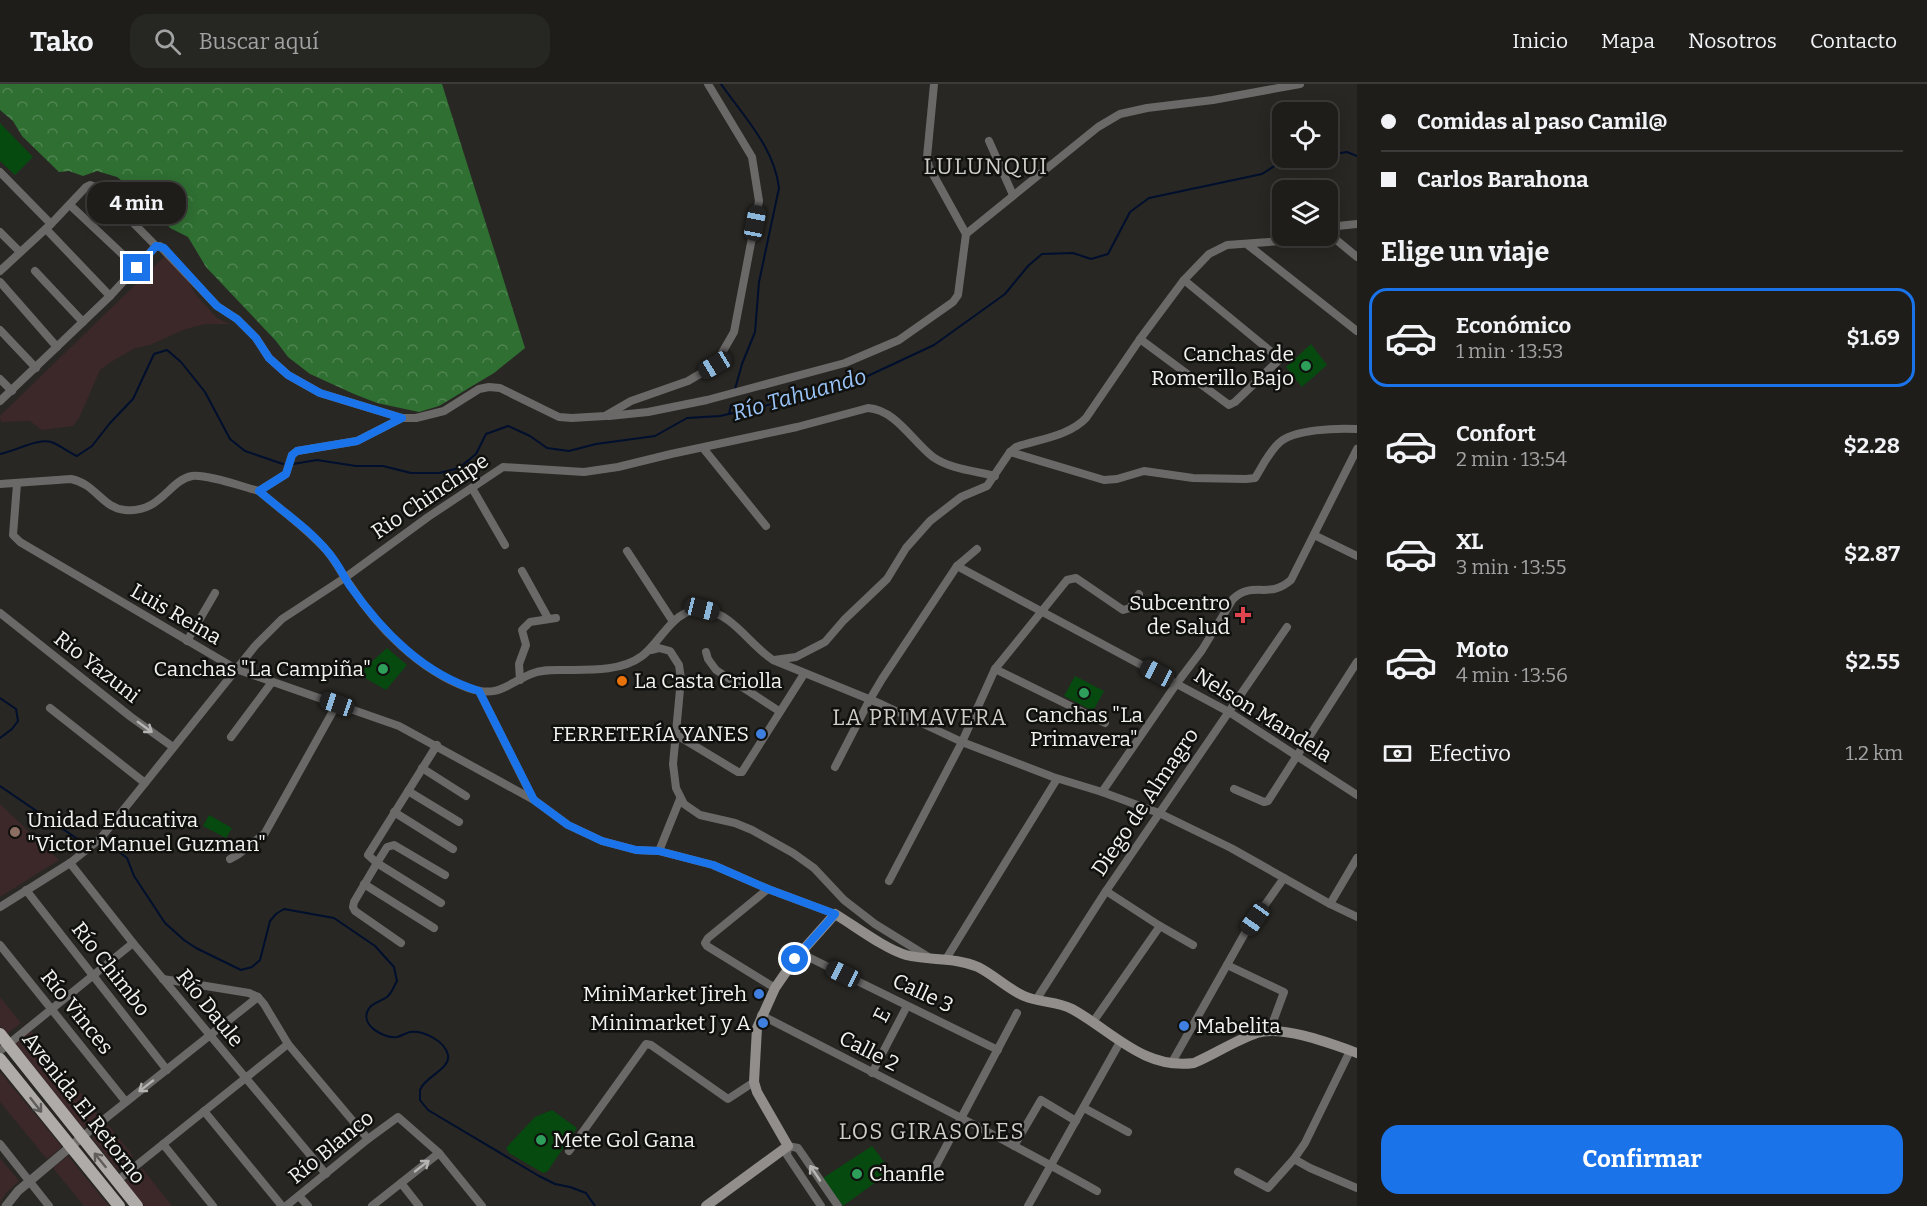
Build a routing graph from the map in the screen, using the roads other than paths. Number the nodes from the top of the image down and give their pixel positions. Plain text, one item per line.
1 (708, 84) edge
2 (934, 84) edge
3 (1300, 84) edge
4 (989, 141) dead end
5 (0, 172) edge
6 (1013, 195) junction
7 (69, 205) junction
8 (1357, 224) edge
9 (49, 226) junction
10 (1338, 226) edge
11 (0, 232) edge
12 (966, 234) junction
13 (1338, 241) edge
14 (1272, 242) edge
15 (1248, 245) junction
16 (160, 247) junction
17 (20, 252) junction
18 (1357, 257) edge
19 (137, 268) junction
20 (0, 271) edge
21 (35, 271) dead end
22 (1184, 280) junction
23 (0, 282) edge
24 (110, 296) junction
25 (83, 322) junction
26 (0, 330) edge
27 (1357, 331) edge
28 (1140, 339) junction
29 (57, 347) junction
30 (36, 368) junction
31 (0, 379) edge
32 (12, 391) junction
33 (0, 401) edge
34 (605, 416) junction
35 (402, 418) junction
36 (1357, 429) edge
37 (703, 448) junction
38 (1357, 448) edge
39 (1010, 452) junction
40 (995, 476) junction
41 (0, 484) edge
42 (17, 484) junction
43 (472, 488) junction
44 (259, 491) junction
45 (765, 526) dead end
46 (1314, 535) junction
47 (505, 545) dead end
48 (977, 549) dead end
49 (627, 551) dead end
50 (1357, 556) edge
51 (957, 566) junction
52 (522, 571) dead end
53 (346, 577) junction
54 (215, 593) dead end
55 (1139, 594) dead end
56 (1042, 612) junction
57 (0, 613) edge
58 (672, 620) junction
59 (1287, 627) dead end
60 (187, 641) junction
61 (649, 650) junction
62 (706, 652) dead end
63 (773, 660) junction
64 (1357, 662) edge
65 (236, 669) junction
66 (995, 669) junction
67 (804, 674) junction
68 (520, 680) junction
69 (272, 682) junction
70 (1176, 683) junction
71 (479, 691) junction
72 (869, 700) junction
73 (337, 704) junction
74 (50, 708) dead end
75 (779, 711) junction
76 (1229, 712) junction
77 (1105, 723) dead end
78 (675, 734) junction
79 (231, 737) dead end
80 (962, 742) junction
81 (437, 745) junction
82 (173, 747) junction
83 (1298, 756) junction
84 (835, 767) dead end
85 (422, 768) junction
86 (1057, 779) junction
87 (145, 783) junction
88 (1234, 789) dead end
89 (408, 791) junction
90 (1102, 792) junction
91 (1357, 795) edge
92 (466, 796) dead end
93 (680, 799) junction
94 (534, 800) junction
95 (394, 812) junction
96 (1159, 813) junction
97 (459, 822) dead end
98 (453, 849) dead end
99 (659, 851) junction
100 (1357, 858) edge
101 (230, 859) dead end
102 (70, 863) junction
103 (376, 863) junction
104 (445, 875) dead end
105 (1284, 878) junction
106 (889, 881) dead end
107 (364, 884) junction
108 (768, 889) junction
109 (26, 890) junction
110 (1106, 891) junction
111 (441, 903) dead end
112 (1330, 904) junction
113 (0, 907) edge
114 (835, 914) junction
115 (1357, 917) edge
116 (1160, 926) junction
117 (434, 928) dead end
118 (133, 943) junction
119 (401, 943) dead end
120 (0, 945) edge
121 (1193, 945) dead end
122 (800, 953) junction
123 (930, 958) junction
124 (946, 959) junction
125 (1227, 965) junction
126 (93, 975) junction
127 (163, 979) junction
128 (775, 988) junction
129 (258, 997) junction
130 (1035, 1000) junction
131 (907, 1006) junction
132 (51, 1009) junction
133 (1017, 1013) dead end
134 (761, 1015) junction
135 (1093, 1022) junction
136 (1270, 1030) junction
137 (0, 1034) edge
138 (209, 1036) junction
139 (1120, 1042) junction
140 (288, 1044) junction
141 (4, 1047) edge
142 (998, 1050) junction
143 (1354, 1052) edge
144 (0, 1059) edge
145 (1171, 1064) junction
146 (167, 1070) junction
147 (872, 1072) junction
148 (244, 1078) junction
149 (754, 1082) junction
150 (126, 1102) junction
151 (1083, 1108) junction
152 (204, 1111) junction
153 (962, 1117) junction
154 (1076, 1121) junction
155 (1128, 1132) dead end
156 (82, 1137) junction
157 (368, 1139) junction
158 (0, 1144) edge
159 (163, 1144) junction
160 (788, 1146) junction
161 (1014, 1146) junction
162 (69, 1147) junction
163 (569, 1151) dead end
164 (439, 1153) junction
165 (1294, 1159) junction
166 (1051, 1165) junction
167 (1238, 1172) dead end
168 (932, 1173) dead end
169 (326, 1174) junction
170 (30, 1181) junction
171 (117, 1181) junction
172 (401, 1183) junction
173 (1357, 1188) edge
174 (1096, 1191) dead end
175 (299, 1196) junction
176 (6, 1206) edge
177 (50, 1206) edge
178 (118, 1206) edge
179 (137, 1206) edge
180 (213, 1206) edge
181 (284, 1206) edge
182 (308, 1206) edge
183 (372, 1206) edge
184 (418, 1206) edge
185 (482, 1206) edge
186 (706, 1206) edge
187 (821, 1206) edge
188 (838, 1206) edge
189 (1028, 1206) edge

1 - 34 street
2 - 12 street
3 - 6 street
4 - 6 street
5 - 9 street
6 - 12 street
7 - 9 street
7 - 16 street
7 - 19 street
8 - 10 street
9 - 17 street
9 - 24 street
11 - 17 street
12 - 34 street
13 - 18 street
14 - 15 street
15 - 22 street
15 - 27 street
16 - 19 street
16 - 35 street
17 - 20 street
19 - 24 street
21 - 25 street
22 - 28 street
22 - 28 street
23 - 29 street
24 - 25 street
25 - 29 street
26 - 30 street
28 - 39 street
29 - 30 street
30 - 32 street
31 - 32 street
32 - 33 street
34 - 35 street
35 - 44 street
36 - 39 street
37 - 40 street, Rio Chinchipe
37 - 43 street, Rio Chinchipe
37 - 45 street
38 - 46 street
39 - 40 street
40 - 63 street
41 - 42 street
42 - 44 street
42 - 60 street, Luis Reina
43 - 47 street
43 - 53 street, Rio Chinchipe
44 - 53 street
46 - 50 street
46 - 70 street
48 - 51 street
49 - 58 street
51 - 56 street, Nelson Mandela
51 - 72 street
52 - 68 street
53 - 65 street, Rio Chinchipe
53 - 71 street
54 - 60 street
55 - 56 street
56 - 66 street
56 - 70 street, Nelson Mandela
57 -> 82 street, Rio Yazuni
58 - 61 street
58 - 63 street
59 - 76 street, Diego de Almagro
60 - 65 street, Luis Reina
61 - 68 street
61 - 78 street
62 - 75 street
63 - 67 street
64 - 83 street
65 - 69 street, Luis Reina
65 - 82 street, Rio Chinchipe
66 - 77 street
66 - 80 street
67 - 72 street
67 - 75 street
68 - 71 street
69 - 73 street, Luis Reina
69 - 79 street
70 - 76 street, Nelson Mandela
70 - 90 street
71 - 94 street
72 - 80 street
72 - 84 street
73 - 81 street, Luis Reina
73 - 101 street
74 - 87 street
75 - 78 street
76 - 83 street, Nelson Mandela
76 - 96 street, Diego de Almagro
78 - 93 street
80 - 86 street
80 - 106 street
81 - 85 street
81 - 94 street, Luis Reina
82 - 87 street, Rio Chinchipe
83 - 88 street
83 - 91 street, Nelson Mandela
85 - 89 street
85 - 92 street
86 - 90 street
86 - 124 street
87 - 102 street, Rio Chinchipe
89 - 95 street
89 - 97 street
90 - 96 street
93 - 99 street
93 - 123 street
94 - 99 street, Luis Reina
95 - 98 street
95 - 103 street
96 - 105 street
96 - 110 street, Diego de Almagro
99 - 108 street, Luis Reina
100 - 112 street
102 - 109 street, Rio Chinchipe
102 - 118 street, Río Daule
103 - 104 street
103 - 107 street
103 - 111 street
105 - 112 street
105 - 125 street
107 - 117 street
107 - 119 street
108 - 114 street, Luis Reina
108 - 128 street
109 - 113 street, Rio Chinchipe
109 - 126 street, Río Chimbo
110 - 116 street
110 - 130 street, Diego de Almagro
112 - 115 street
114 - 122 main road
114 - 123 main road
116 - 121 street
116 - 135 street
118 - 126 street
118 - 127 street, Río Daule
120 - 132 street, Río Vinces
122 - 128 main road
122 - 131 street, Calle 3
123 - 124 main road
124 - 130 main road
125 - 136 street
125 - 145 street
126 - 132 street
126 - 146 street, Río Chimbo
127 - 129 street
127 - 138 street, Río Daule
128 - 134 main road
129 - 138 street
129 - 140 street
130 - 135 main road
131 - 142 street, Calle 3
131 - 147 street, E
132 - 141 street
132 - 150 street, Río Vinces
133 - 142 street
134 - 147 street, Calle 2
134 - 149 main road
135 - 139 main road
136 - 143 main road
136 - 145 main road
137 - 141 main road, Avenida El Retorno
138 - 146 street
138 - 148 street, Río Daule
139 - 145 main road
139 - 151 street
140 - 148 street
140 - 157 street
141 - 156 main road, Avenida El Retorno
142 - 153 street
143 - 165 street
144 -> 162 main road, Avenida El Retorno
146 -> 150 street
147 - 153 street, Calle 2
148 - 152 street
148 - 169 street, Río Daule
149 - 160 main road
149 - 163 street
150 - 156 street
151 - 154 street
151 - 155 street
152 - 159 street
152 - 181 street
153 - 161 street, Calle 2
153 - 168 street
154 - 161 street
154 - 166 street
156 - 162 street
171 -> 156 main road, Avenida El Retorno
157 - 164 street, Río Blanco
157 - 169 street, Río Blanco
158 - 170 street
159 - 171 street
159 - 180 street
160 - 186 main road
160 - 187 street
188 -> 160 street
161 - 166 street, Calle 2
162 - 170 street
162 - 178 main road, Avenida El Retorno
172 -> 164 street
164 - 185 street
165 - 167 street
165 - 173 street
166 - 174 street, Calle 2
166 - 189 street
169 - 175 street, Río Blanco
170 - 176 street
170 - 177 street
171 - 179 main road, Avenida El Retorno
172 - 183 street
172 - 184 street
175 - 181 street, Río Blanco
175 - 182 street

